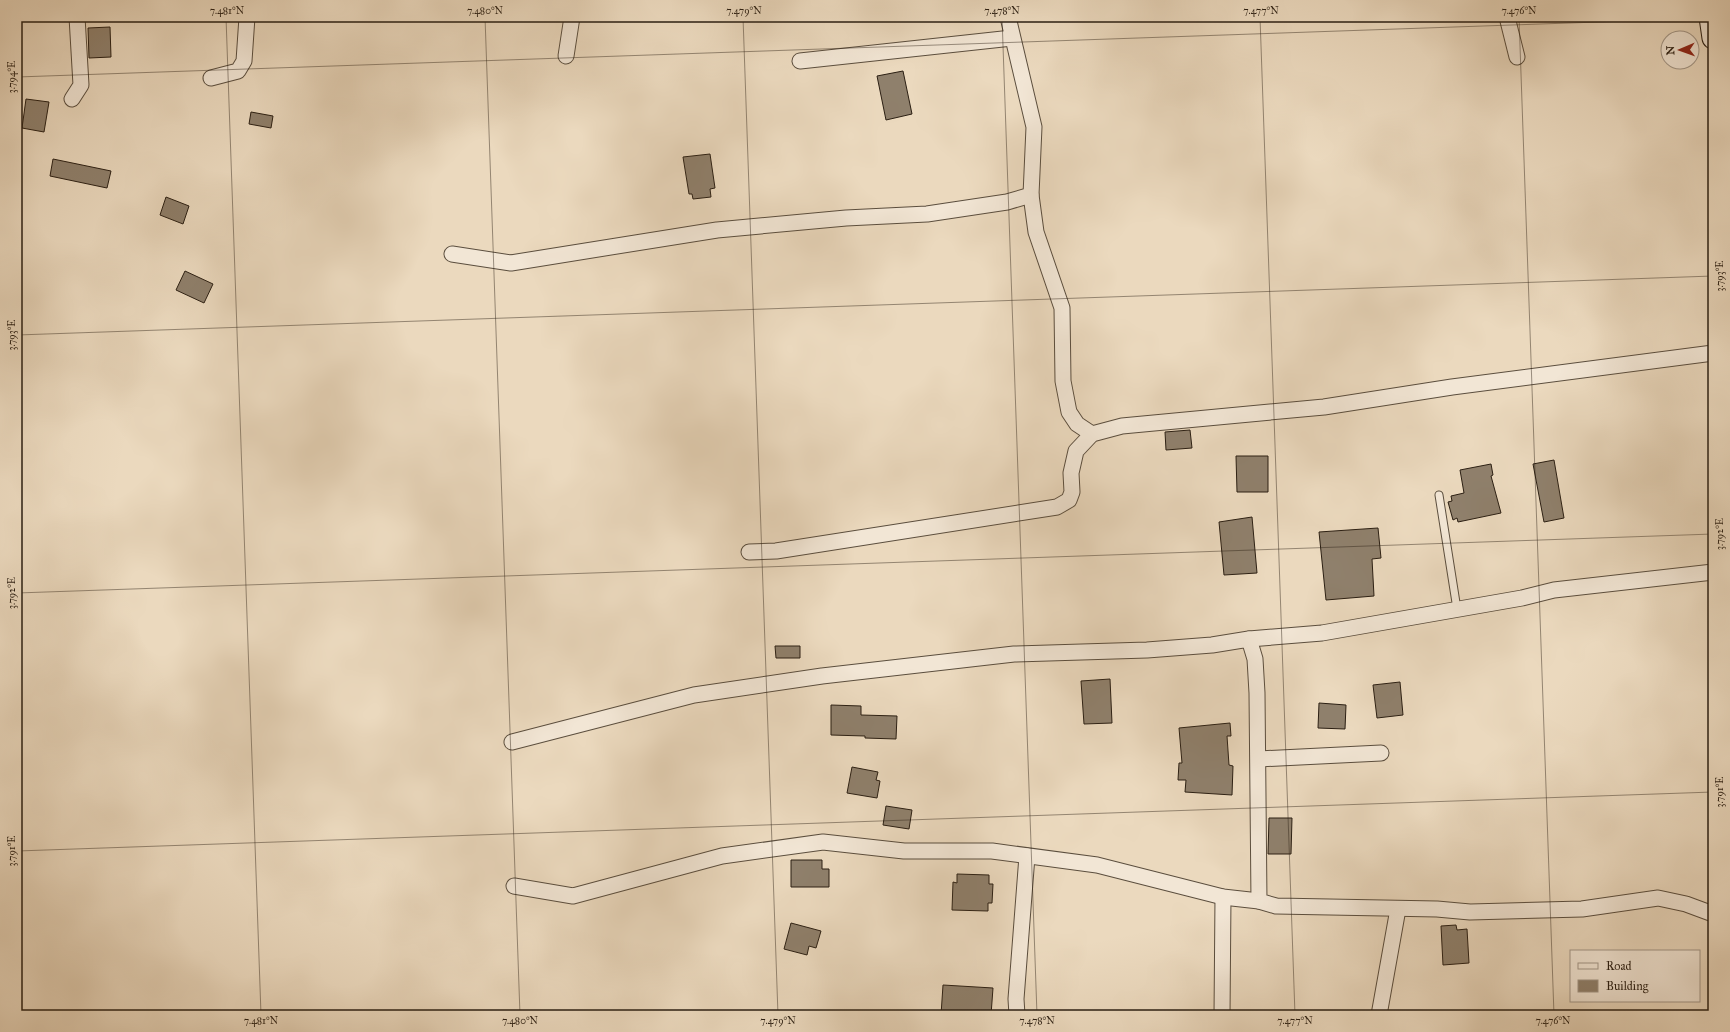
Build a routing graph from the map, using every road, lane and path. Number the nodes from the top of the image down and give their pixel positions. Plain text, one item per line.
1 (77, 17) edge
2 (247, 17) edge
3 (572, 17) edge
4 (1008, 17) edge
5 (1507, 17) edge
6 (1710, 17) edge
7 (1012, 38) junction
8 (1713, 38) edge
9 (566, 56) dead end
10 (1517, 57) dead end
11 (800, 61) dead end
12 (210, 78) dead end
13 (72, 99) dead end
14 (1031, 195) junction
15 (452, 254) dead end
16 (1713, 353) edge
17 (1092, 434) junction
18 (1439, 495) dead end
19 (749, 552) dead end
20 (1713, 572) edge
21 (1457, 609) junction
22 (1249, 640) junction
23 (512, 742) dead end
24 (1381, 753) dead end
25 (1259, 759) junction
26 (1026, 856) junction
27 (514, 886) dead end
28 (1223, 897) junction
29 (1259, 901) junction
30 (1398, 909) junction
31 (1713, 914) edge
32 (1017, 1015) edge
33 (1222, 1015) edge
34 (1379, 1015) edge

1 - 13 street
2 - 12 street
3 - 9 street
4 - 7 street
5 - 10 street
6 - 8 main road
7 - 11 street
7 - 14 street
14 - 15 street
14 - 17 street
16 - 17 street
17 - 19 street
18 - 21 lane
20 - 21 street
21 - 22 street
22 - 23 street
22 - 25 street
24 - 25 street
25 - 29 street
26 - 27 street
26 - 28 street
26 - 32 street
28 - 29 street
28 - 33 street
29 - 30 street
30 - 31 street
30 - 34 street

